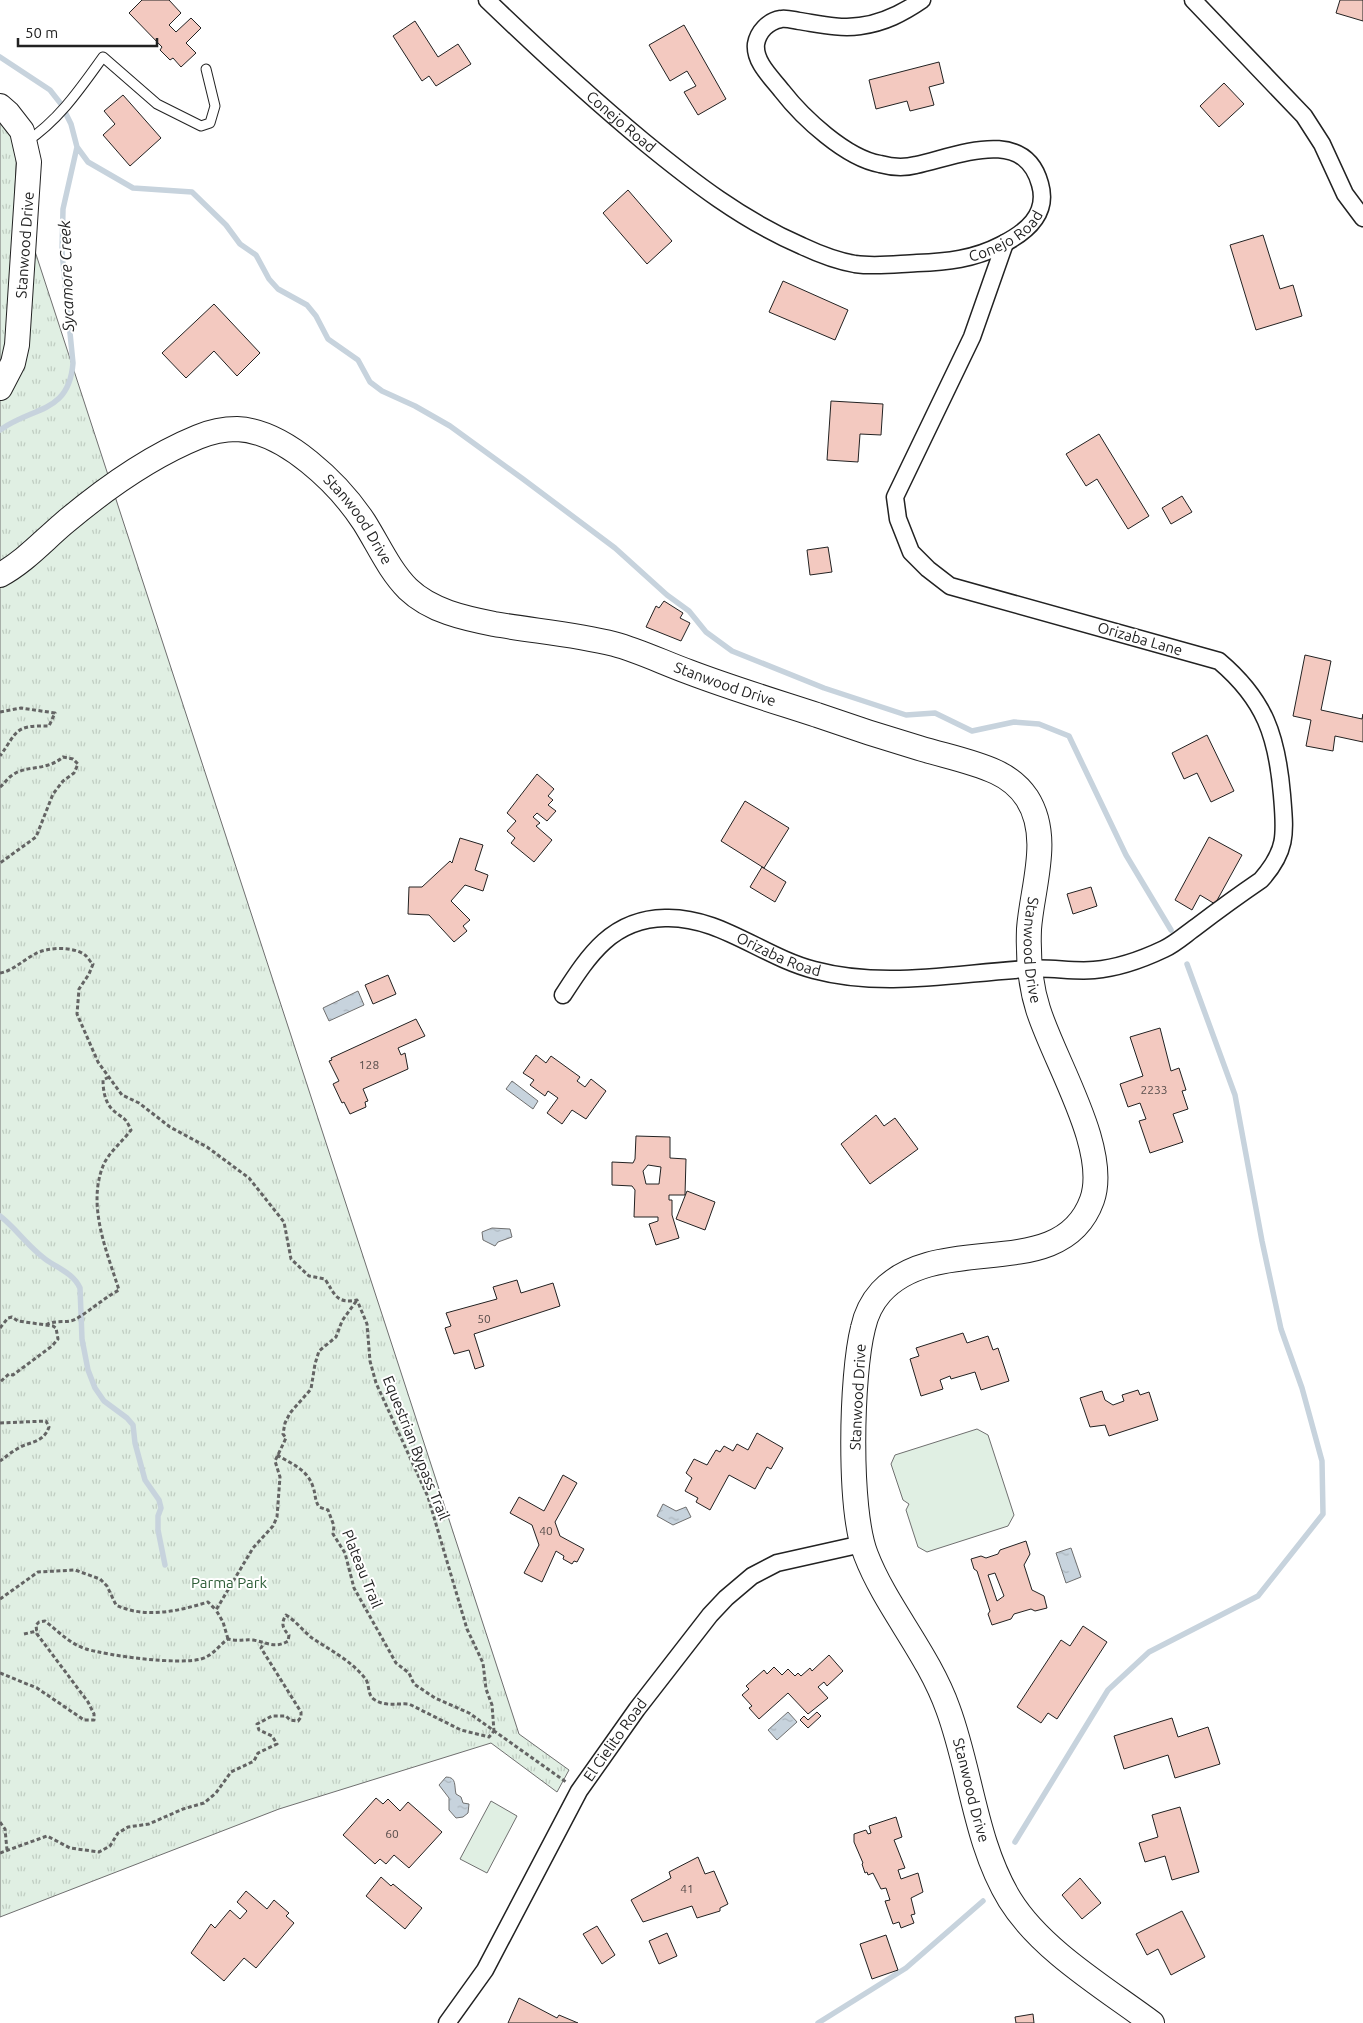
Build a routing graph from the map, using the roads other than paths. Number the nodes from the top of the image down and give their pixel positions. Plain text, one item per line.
1 (487, 0) edge
2 (922, 0) edge
3 (1193, 0) edge
4 (206, 69) dead end
5 (0, 106) edge
6 (35, 136) junction
7 (1363, 218) edge
8 (1005, 243) junction
9 (0, 388) edge
10 (0, 575) edge
11 (1030, 969) junction
12 (563, 995) dead end
13 (862, 1544) junction
14 (447, 2023) edge
15 (1152, 2023) edge

1 - 8 street, Conejo Road
2 - 8 street, Conejo Road
3 - 7 street
4 - 6 lane
5 - 6 main road, Stanwood Drive
6 - 9 main road, Stanwood Drive
8 - 11 street, Orizaba Lane
10 - 11 main road, Stanwood Drive
11 - 12 street, Orizaba Road
11 - 13 main road, Stanwood Drive
13 - 14 street, El Cielito Road
13 - 15 main road, Stanwood Drive

